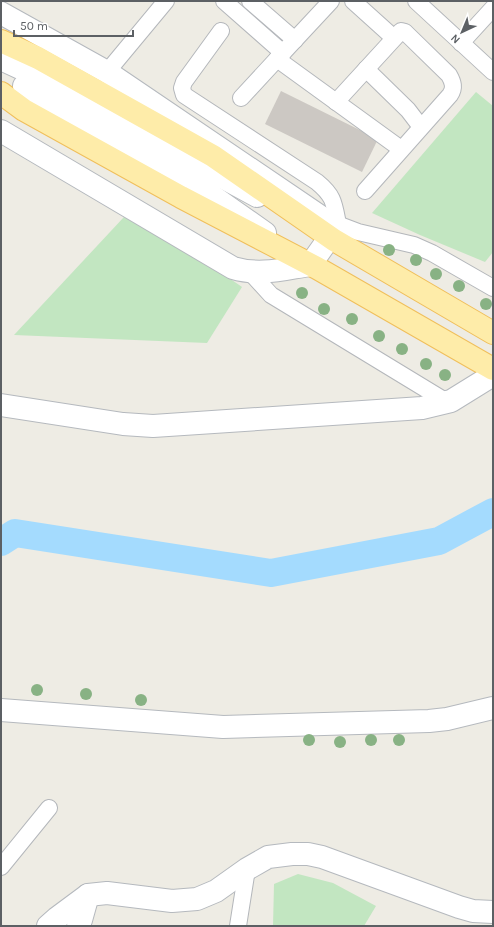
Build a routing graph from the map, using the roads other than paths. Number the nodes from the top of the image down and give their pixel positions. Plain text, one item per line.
1 (166, 1) edge
2 (224, 1) edge
3 (250, 1) edge
4 (331, 1) edge
5 (353, 1) edge
6 (416, 1) edge
7 (493, 8) edge
8 (1, 13) edge
9 (221, 31) dead end
10 (394, 38) junction
11 (294, 40) junction
12 (1, 41) edge
13 (461, 43) junction
14 (280, 56) junction
15 (1, 59) edge
16 (491, 67) edge
17 (366, 69) junction
18 (1, 71) edge
19 (107, 72) junction
20 (1, 93) edge
21 (241, 98) dead end
22 (336, 102) junction
23 (421, 127) junction
24 (1, 132) edge
25 (401, 149) junction
26 (365, 191) dead end
27 (331, 230) junction
28 (314, 266) junction
29 (250, 272) junction
30 (493, 288) edge
31 (493, 333) edge
32 (493, 369) edge
33 (493, 374) edge
34 (447, 402) junction
35 (1, 405) edge
36 (493, 708) edge
37 (1, 710) edge
38 (49, 808) dead end
39 (1, 868) edge
40 (247, 870) junction
41 (88, 895) junction
42 (493, 912) edge
43 (83, 924) edge
44 (48, 926) edge
45 (238, 926) edge

1 - 19 street
2 - 14 street
3 - 11 street
4 - 11 street
5 - 10 street
6 - 13 street
7 - 13 street
8 - 19 street
9 - 27 street
10 - 17 street
10 - 23 street
11 - 14 street
12 - 27 main road
13 - 16 street
14 - 21 street
14 - 22 street
15 - 27 street
17 - 22 street
17 - 23 street
18 - 28 street
19 - 27 street
20 - 28 main road
22 - 25 street
23 - 25 street
24 - 29 street
25 - 26 street
27 - 28 street
27 - 30 street
27 - 31 main road
28 - 29 street
28 - 32 main road
29 - 34 street
33 - 34 street
34 - 35 street
36 - 37 street
38 - 39 street
40 - 41 street
40 - 42 street
40 - 45 street
41 - 43 street
41 - 44 street

